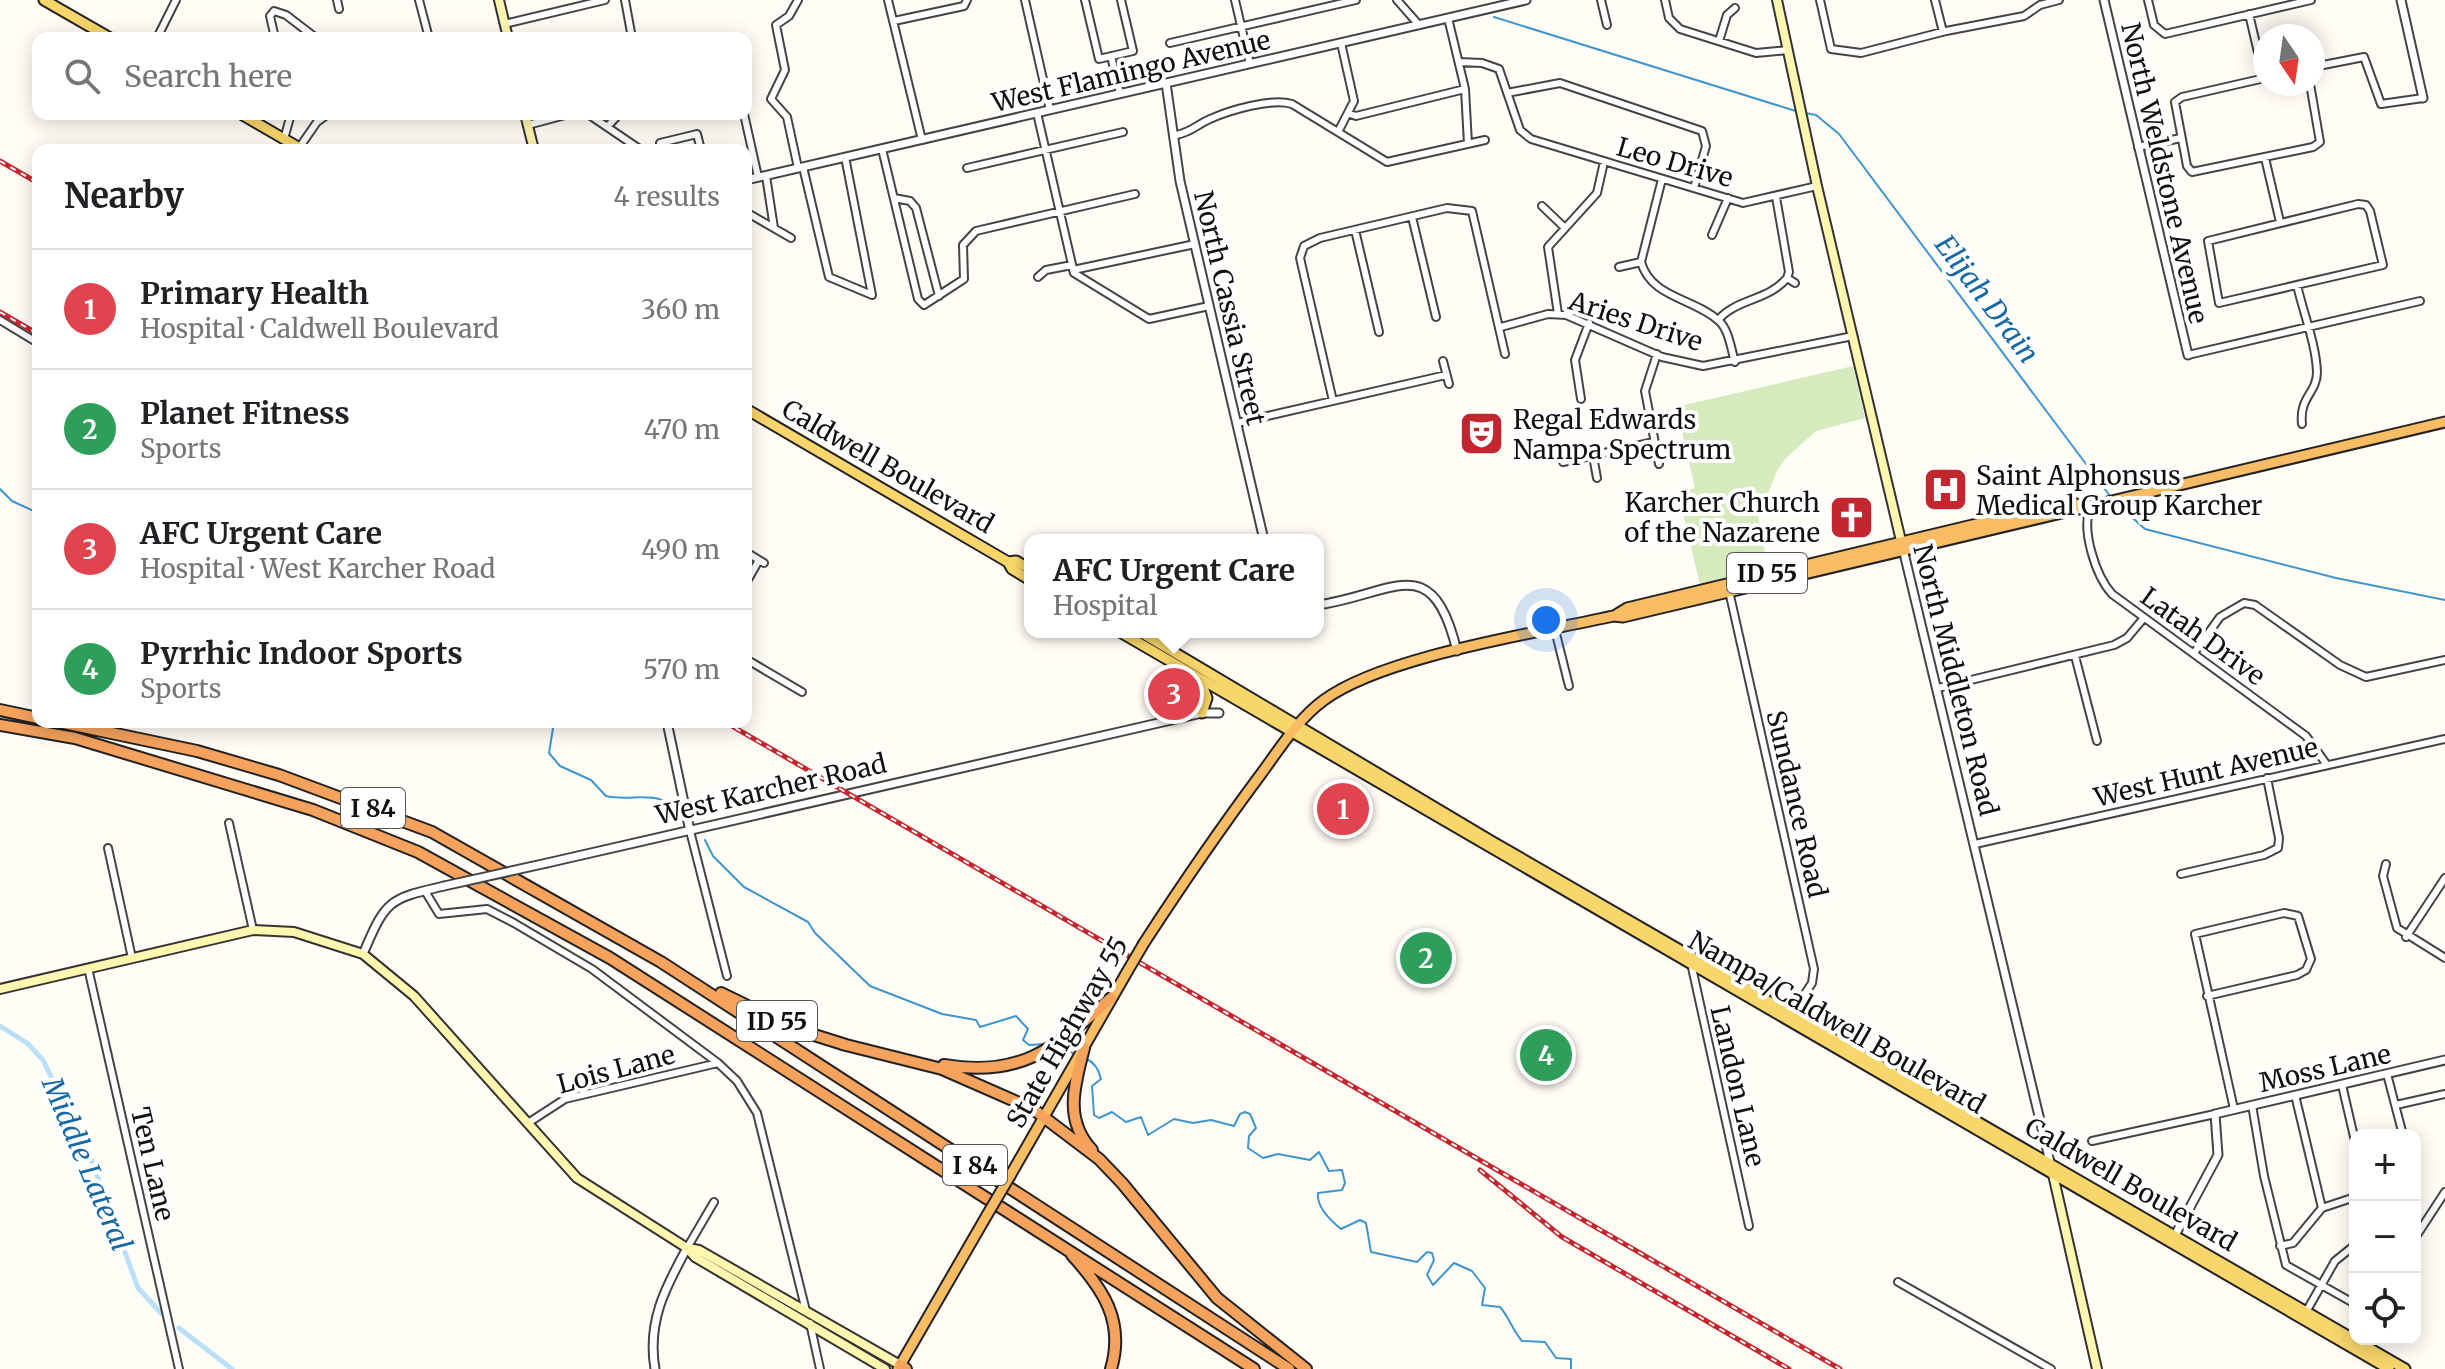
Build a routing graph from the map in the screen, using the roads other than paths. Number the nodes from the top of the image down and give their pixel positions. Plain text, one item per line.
1 (44, 0) edge
2 (176, 0) edge
3 (337, 0) edge
4 (419, 0) edge
5 (499, 0) edge
6 (605, 0) edge
7 (625, 0) edge
8 (798, 0) edge
9 (888, 0) edge
10 (967, 0) edge
11 (1025, 0) edge
12 (1085, 0) edge
13 (1121, 0) edge
14 (1235, 0) edge
15 (1356, 0) edge
16 (1397, 0) edge
17 (1526, 0) edge
18 (1601, 0) edge
19 (1665, 0) edge
20 (1777, 0) edge
21 (1820, 0) edge
22 (1935, 0) edge
23 (2059, 0) edge
24 (2104, 0) edge
25 (2148, 0) edge
26 (2311, 0) edge
27 (2401, 0) edge
28 (1500, 3) edge
29 (1735, 8) dead end
30 (339, 9) dead end
31 (2249, 14) junction
32 (1448, 18) junction
33 (894, 21) junction
34 (504, 24) junction
35 (1419, 25) junction
36 (1607, 25) dead end
37 (1242, 26) junction
38 (2253, 30) edge
39 (100, 32) edge
40 (160, 32) edge
41 (274, 32) edge
42 (308, 32) edge
43 (427, 32) edge
44 (506, 32) edge
45 (631, 32) edge
46 (1943, 32) junction
47 (1719, 41) junction
48 (1170, 43) dead end
49 (1341, 43) junction
50 (1788, 50) junction
51 (1111, 56) junction
52 (1459, 62) junction
53 (1250, 64) junction
54 (2325, 65) edge
55 (2253, 81) edge
56 (1166, 83) junction
57 (1465, 89) junction
58 (1507, 93) junction
59 (1120, 94) junction
60 (2312, 96) edge
61 (2423, 98) joint
62 (1050, 110) junction
63 (1037, 113) junction
64 (1350, 114) junction
65 (251, 120) edge
66 (289, 120) edge
67 (317, 120) edge
68 (527, 120) edge
69 (547, 120) edge
70 (598, 120) edge
71 (614, 120) edge
72 (746, 120) edge
73 (528, 125) junction
74 (608, 126) junction
75 (1123, 132) dead end
76 (1338, 132) junction
77 (1176, 135) junction
78 (1524, 135) junction
79 (2181, 138) junction
80 (284, 139) junction
81 (922, 140) junction
82 (1485, 140) dead end
83 (660, 143) dead end
84 (1520, 143) dead end
85 (292, 144) edge
86 (304, 144) edge
87 (533, 144) edge
88 (633, 144) edge
89 (700, 144) edge
90 (1468, 144) junction
91 (2138, 147) junction
92 (882, 149) junction
93 (1046, 150) junction
94 (845, 157) junction
95 (2265, 158) junction
96 (1604, 162) junction
97 (800, 168) junction
98 (967, 168) dead end
99 (762, 176) junction
100 (752, 178) edge
101 (1662, 179) junction
102 (1817, 186) junction
103 (1694, 188) junction
104 (1135, 194) dead end
105 (1776, 197) junction
106 (894, 198) junction
107 (1728, 198) junction
108 (1542, 206) dead end
109 (1060, 212) junction
110 (752, 215) edge
111 (1412, 217) junction
112 (2280, 222) junction
113 (774, 228) junction
114 (1565, 228) junction
115 (1355, 230) junction
116 (1712, 235) dead end
117 (791, 238) dead end
118 (1195, 244) junction
119 (1641, 262) junction
120 (1619, 267) dead end
121 (1073, 268) junction
122 (1038, 277) dead end
123 (1787, 278) junction
124 (1795, 283) dead end
125 (2297, 285) junction
126 (939, 296) junction
127 (2420, 301) dead end
128 (1209, 306) junction
129 (1558, 314) junction
130 (1436, 317) dead end
131 (0, 320) edge
132 (1718, 320) junction
133 (1589, 323) junction
134 (1501, 327) junction
135 (2306, 327) junction
136 (1379, 332) dead end
137 (1853, 336) junction
138 (32, 339) edge
139 (1505, 354) dead end
140 (1657, 354) junction
141 (2188, 355) joint
142 (1443, 361) dead end
143 (1735, 362) junction
144 (1446, 375) junction
145 (1449, 384) dead end
146 (1581, 399) dead end
147 (1333, 401) junction
148 (752, 413) edge
149 (2445, 422) edge
150 (1237, 423) junction
151 (2302, 424) dead end
152 (1654, 442) junction
153 (1593, 456) junction
154 (1563, 462) dead end
155 (1659, 464) dead end
156 (1597, 478) dead end
157 (2095, 504) junction
158 (2071, 510) junction
159 (2086, 520) junction
160 (1263, 534) edge
161 (1902, 545) junction
162 (752, 556) edge
163 (1008, 562) junction
164 (1024, 566) edge
165 (752, 575) edge
166 (1024, 576) edge
167 (1729, 591) junction
168 (1324, 604) edge
169 (1613, 616) junction
170 (2143, 619) junction
171 (1555, 630) junction
172 (1130, 638) edge
173 (1150, 638) edge
174 (1457, 651) junction
175 (2194, 653) junction
176 (2075, 656) junction
177 (2445, 660) edge
178 (752, 663) edge
179 (1198, 677) junction
180 (1569, 686) dead end
181 (1938, 688) junction
182 (802, 692) dead end
183 (0, 710) edge
184 (1202, 713) junction
185 (1219, 713) dead end
186 (32, 717) edge
187 (0, 725) edge
188 (87, 728) edge
189 (668, 728) edge
190 (1296, 728) junction
191 (2445, 739) edge
192 (2097, 741) dead end
193 (2327, 765) junction
194 (2267, 778) junction
195 (229, 823) dead end
196 (690, 831) junction
197 (1975, 844) junction
198 (108, 848) dead end
199 (2386, 864) dead end
200 (2181, 874) dead end
201 (2445, 878) edge
202 (425, 891) junction
203 (253, 930) junction
204 (2406, 937) junction
205 (363, 954) junction
206 (132, 958) junction
207 (2445, 958) edge
208 (1692, 959) junction
209 (661, 962) junction
210 (88, 968) junction
211 (727, 976) dead end
212 (0, 989) edge
213 (2207, 996) junction
214 (1111, 998) junction
215 (1790, 1016) junction
216 (842, 1044) junction
217 (1084, 1048) junction
218 (2445, 1060) edge
219 (718, 1063) junction
220 (2387, 1074) junction
221 (2342, 1085) junction
222 (2445, 1094) edge
223 (2295, 1095) junction
224 (2252, 1105) junction
225 (2396, 1105) junction
226 (2234, 1109) junction
227 (2215, 1114) junction
228 (1043, 1119) junction
229 (528, 1123) junction
230 (2352, 1129) edge
231 (2402, 1129) edge
232 (2092, 1141) dead end
233 (2050, 1162) junction
234 (2053, 1173) junction
235 (2445, 1192) edge
236 (2349, 1199) edge
237 (714, 1202) dead end
238 (2322, 1208) junction
239 (1749, 1226) dead end
240 (2421, 1229) edge
241 (1163, 1233) junction
242 (2173, 1238) junction
243 (1059, 1242) junction
244 (2280, 1246) junction
245 (687, 1248) junction
246 (2349, 1250) edge
247 (2209, 1264) joint
248 (1898, 1282) dead end
249 (2321, 1285) junction
250 (766, 1298) junction
251 (2349, 1301) edge
252 (806, 1311) junction
253 (2304, 1315) junction
254 (810, 1323) junction
255 (901, 1368) edge
256 (179, 1369) edge
257 (655, 1369) edge
258 (820, 1369) edge
259 (885, 1369) edge
260 (1111, 1369) edge
261 (1254, 1369) edge
262 (1289, 1369) edge
263 (1306, 1369) edge
264 (2051, 1369) edge
265 (2097, 1369) edge
266 (2389, 1369) edge
267 (2405, 1369) edge

1 - 39 main road
2 - 40 street
3 - 30 street
4 - 43 street
5 - 34 main road
6 - 34 street
7 - 45 street
8 - 97 street
9 - 33 street
10 - 33 street
11 - 62 street
12 - 51 street
13 - 51 street
14 - 37 street
15 - 37 street
16 - 35 street
17 - 28 street, West Flamingo Avenue
18 - 36 street
19 - 47 street
20 - 50 main road, North Middleton Road
21 - 46 street
22 - 46 street
23 - 46 street
24 - 91 street, North Weldstone Avenue
25 - 31 street
26 - 31 street
27 - 61 street
28 - 32 street, West Flamingo Avenue
29 - 47 street
31 - 38 street
32 - 35 street, West Flamingo Avenue
32 - 52 street
33 - 81 street
34 - 44 main road
35 - 49 street, West Flamingo Avenue
37 - 48 street
37 - 53 street
41 - 42 street
47 - 50 street
49 - 53 street, West Flamingo Avenue
49 - 64 street
50 - 102 main road, North Middleton Road
51 - 59 street
52 - 57 street
52 - 58 street
53 - 56 street, West Flamingo Avenue
54 - 61 street
55 - 79 street
56 - 59 street, West Flamingo Avenue
56 - 77 street, North Cassia Street
57 - 64 street
57 - 90 street
58 - 78 street
58 - 103 street
59 - 62 street, West Flamingo Avenue
60 - 95 street
62 - 63 street, West Flamingo Avenue
63 - 81 street, West Flamingo Avenue
63 - 93 street
64 - 76 street
65 - 80 main road
66 - 80 street
67 - 86 street
68 - 73 main road
69 - 73 street
70 - 74 street
71 - 74 street
72 - 99 street
73 - 87 main road
74 - 88 street
75 - 93 street
76 - 77 street
76 - 90 street
77 - 118 street, North Cassia Street
78 - 84 street
78 - 96 street, Leo Drive
79 - 91 street
79 - 95 street
80 - 85 main road
81 - 92 street, West Flamingo Avenue
82 - 90 street
83 - 89 street
91 - 141 street, North Weldstone Avenue
92 - 94 street, West Flamingo Avenue
92 - 106 street
93 - 98 street
93 - 109 street
94 - 97 street, West Flamingo Avenue
94 - 97 street
95 - 112 street
96 - 101 street, Leo Drive
96 - 114 street
97 - 99 street, West Flamingo Avenue
99 - 100 street, West Flamingo Avenue
99 - 113 street
101 - 103 street, Leo Drive
101 - 119 street
102 - 105 street, Leo Drive
102 - 137 main road, North Middleton Road
103 - 107 street, Leo Drive
104 - 109 street
105 - 107 street, Leo Drive
105 - 123 street
106 - 126 street
106 - 126 street
107 - 116 street
108 - 114 street
109 - 121 street
109 - 126 street
110 - 113 street
111 - 115 street
111 - 130 street
111 - 134 street
112 - 125 street
112 - 125 street
113 - 117 street
114 - 129 street
115 - 136 street
115 - 147 street
118 - 121 street
118 - 128 street, North Cassia Street
119 - 120 street
119 - 132 street
121 - 122 street
121 - 128 street
123 - 124 street
123 - 132 street
125 - 135 street
127 - 135 street
128 - 150 street, North Cassia Street
129 - 133 street, Aries Drive
129 - 134 street, Aries Drive
131 - 138 street
132 - 143 street
133 - 140 street, Aries Drive
133 - 146 street
134 - 139 street
135 - 141 street
135 - 151 street
137 - 143 street, Aries Drive
137 - 161 main road, North Middleton Road
140 - 143 street, Aries Drive
140 - 152 street
142 - 144 street
144 - 145 street
144 - 147 street
147 - 150 street
148 - 163 main road, Caldwell Boulevard
149 - 157 highway, ID 55
150 - 160 street, North Cassia Street
152 - 153 street
152 - 155 street
153 - 154 street
153 - 156 street
157 - 158 highway, ID 55
157 - 159 street
157 - 161 highway, ID 55
158 - 159 street
158 - 161 highway, ID 55
159 - 170 street, Latah Drive
161 - 167 highway, ID 55
161 - 169 highway, ID 55
161 - 181 street, North Middleton Road
162 - 165 street
163 - 164 main road, Caldwell Boulevard
163 - 166 main road, Caldwell Boulevard
167 - 169 highway, ID 55
167 - 215 street, Sundance Road
168 - 174 street
169 - 171 highway, ID 55
170 - 175 street, Latah Drive
170 - 176 street
171 - 174 highway, ID 55
171 - 180 street
172 - 179 main road
173 - 190 main road
174 - 190 highway, ID 55
175 - 177 street
175 - 193 street, Latah Drive
176 - 181 street
176 - 192 street
178 - 182 street
179 - 184 main road
179 - 190 main road
181 - 197 street, North Middleton Road
183 - 186 highway
184 - 185 street, West Karcher Road
184 - 196 street, West Karcher Road
187 - 243 highway, I 84
188 - 209 highway, I 84
189 - 196 street
190 - 208 main road, Nampa/Caldwell Boulevard
190 - 214 highway, State Highway 55 / ID 55, bridge
191 - 193 street, West Hunt Avenue
193 - 194 street, West Hunt Avenue
194 - 197 street, West Hunt Avenue
194 - 200 street
195 - 203 street
196 - 202 street, West Karcher Road, bridge
196 - 211 street
197 - 233 street, North Middleton Road
198 - 206 street
199 - 204 street
201 - 204 street
202 - 205 street, West Karcher Road
202 - 219 street
203 - 205 main road
203 - 206 main road
204 - 207 street
205 - 229 main road
206 - 210 main road
208 - 215 main road, Nampa/Caldwell Boulevard
208 - 239 street, Landon Lane
209 - 216 highway, ID 55
209 - 262 highway, I 84
210 - 212 main road
210 - 256 street, Ten Lane
213 - 213 street
213 - 226 street
214 - 216 highway, ID 55
214 - 217 highway, State Highway 55 / ID 55
215 - 233 main road, Caldwell Boulevard
215 - 234 main road, Nampa/Caldwell Boulevard
216 - 228 highway
217 - 228 highway, State Highway 55 / ID 55
217 - 241 highway
218 - 220 street, Moss Lane
219 - 229 street, Lois Lane
219 - 252 street
220 - 221 street, Moss Lane
220 - 225 street
221 - 223 street, Moss Lane
221 - 230 street
222 - 225 street
223 - 224 street, Moss Lane
223 - 238 street
224 - 226 street, Moss Lane
224 - 244 street
225 - 231 street
226 - 227 street, Moss Lane
227 - 232 street, Moss Lane
227 - 242 street
228 - 241 highway
228 - 255 highway, State Highway 55 / ID 55, bridge
229 - 245 main road
233 - 234 main road, North Middleton Road
233 - 242 main road, Caldwell Boulevard
234 - 242 main road, Nampa/Caldwell Boulevard
234 - 265 main road, North Middleton Road
235 - 240 street
236 - 238 street
237 - 245 street
238 - 244 street
241 - 263 highway
242 - 247 main road, Nampa/Caldwell Boulevard
242 - 253 main road, Caldwell Boulevard
243 - 260 highway
243 - 261 highway, I 84
244 - 249 street
245 - 250 main road
245 - 252 main road
245 - 257 street
246 - 249 street
247 - 253 main road, Caldwell Boulevard
248 - 264 street
249 - 251 street
249 - 253 street
250 - 252 main road
250 - 254 main road
252 - 255 main road
253 - 266 main road, Caldwell Boulevard
253 - 267 main road, Caldwell Boulevard
254 - 258 street
254 - 259 main road

